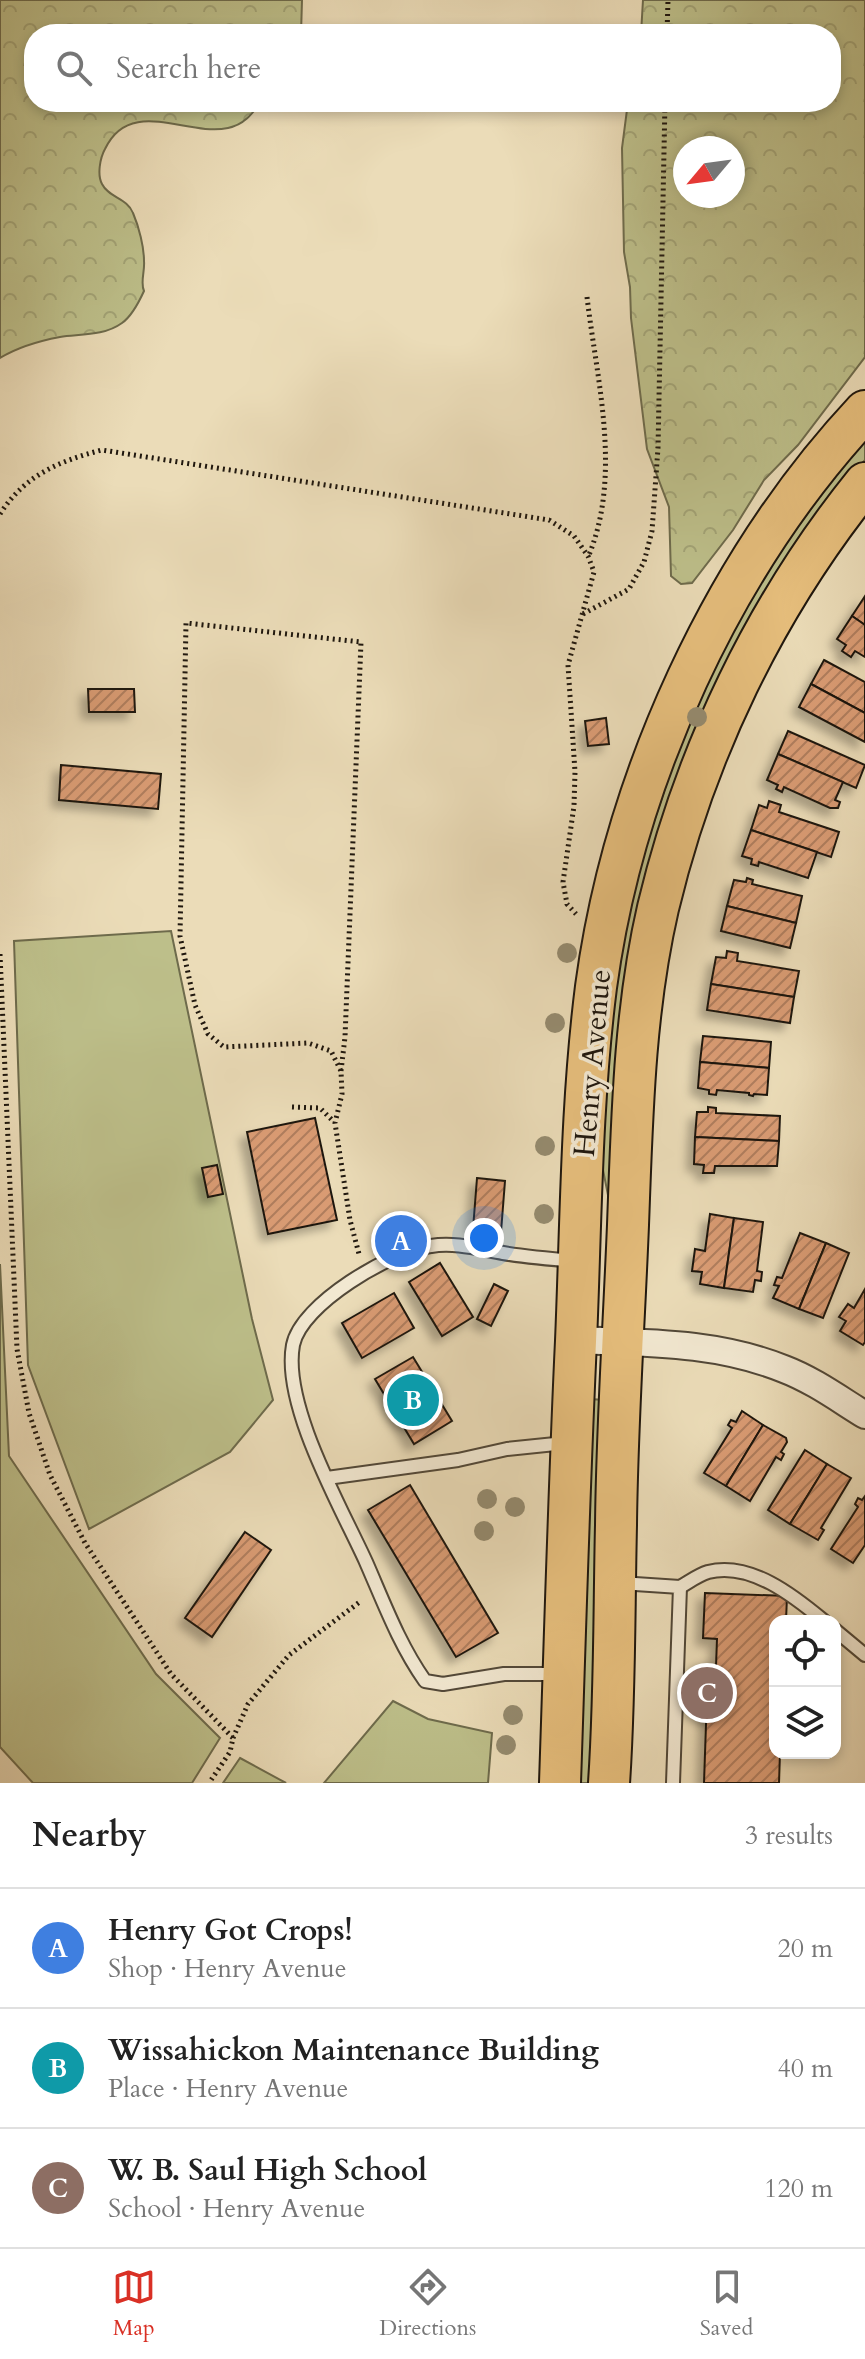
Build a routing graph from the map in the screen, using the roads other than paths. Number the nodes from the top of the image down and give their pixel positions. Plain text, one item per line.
1 (865, 411) edge
2 (865, 483) edge
3 (578, 1261) junction
4 (576, 1340) junction
5 (622, 1342) junction
6 (865, 1415) edge
7 (571, 1442) junction
8 (327, 1478) junction
9 (616, 1582) junction
10 (680, 1587) junction
11 (817, 1615) edge
12 (841, 1635) edge
13 (865, 1655) edge
14 (563, 1675) junction
15 (560, 1783) edge
16 (609, 1783) edge
17 (673, 1783) edge

1 - 3 main road, Henry Avenue
2 - 5 main road, Henry Avenue
3 - 4 main road, Henry Avenue
3 - 8 lane
4 - 5 street
4 - 7 main road, Henry Avenue
5 - 6 street
5 - 9 main road, Henry Avenue
7 - 8 lane
7 - 14 main road, Henry Avenue
8 - 14 lane
9 - 10 lane
9 - 16 main road, Henry Avenue
10 - 11 lane
10 - 17 lane
12 - 13 lane
14 - 15 main road, Henry Avenue

